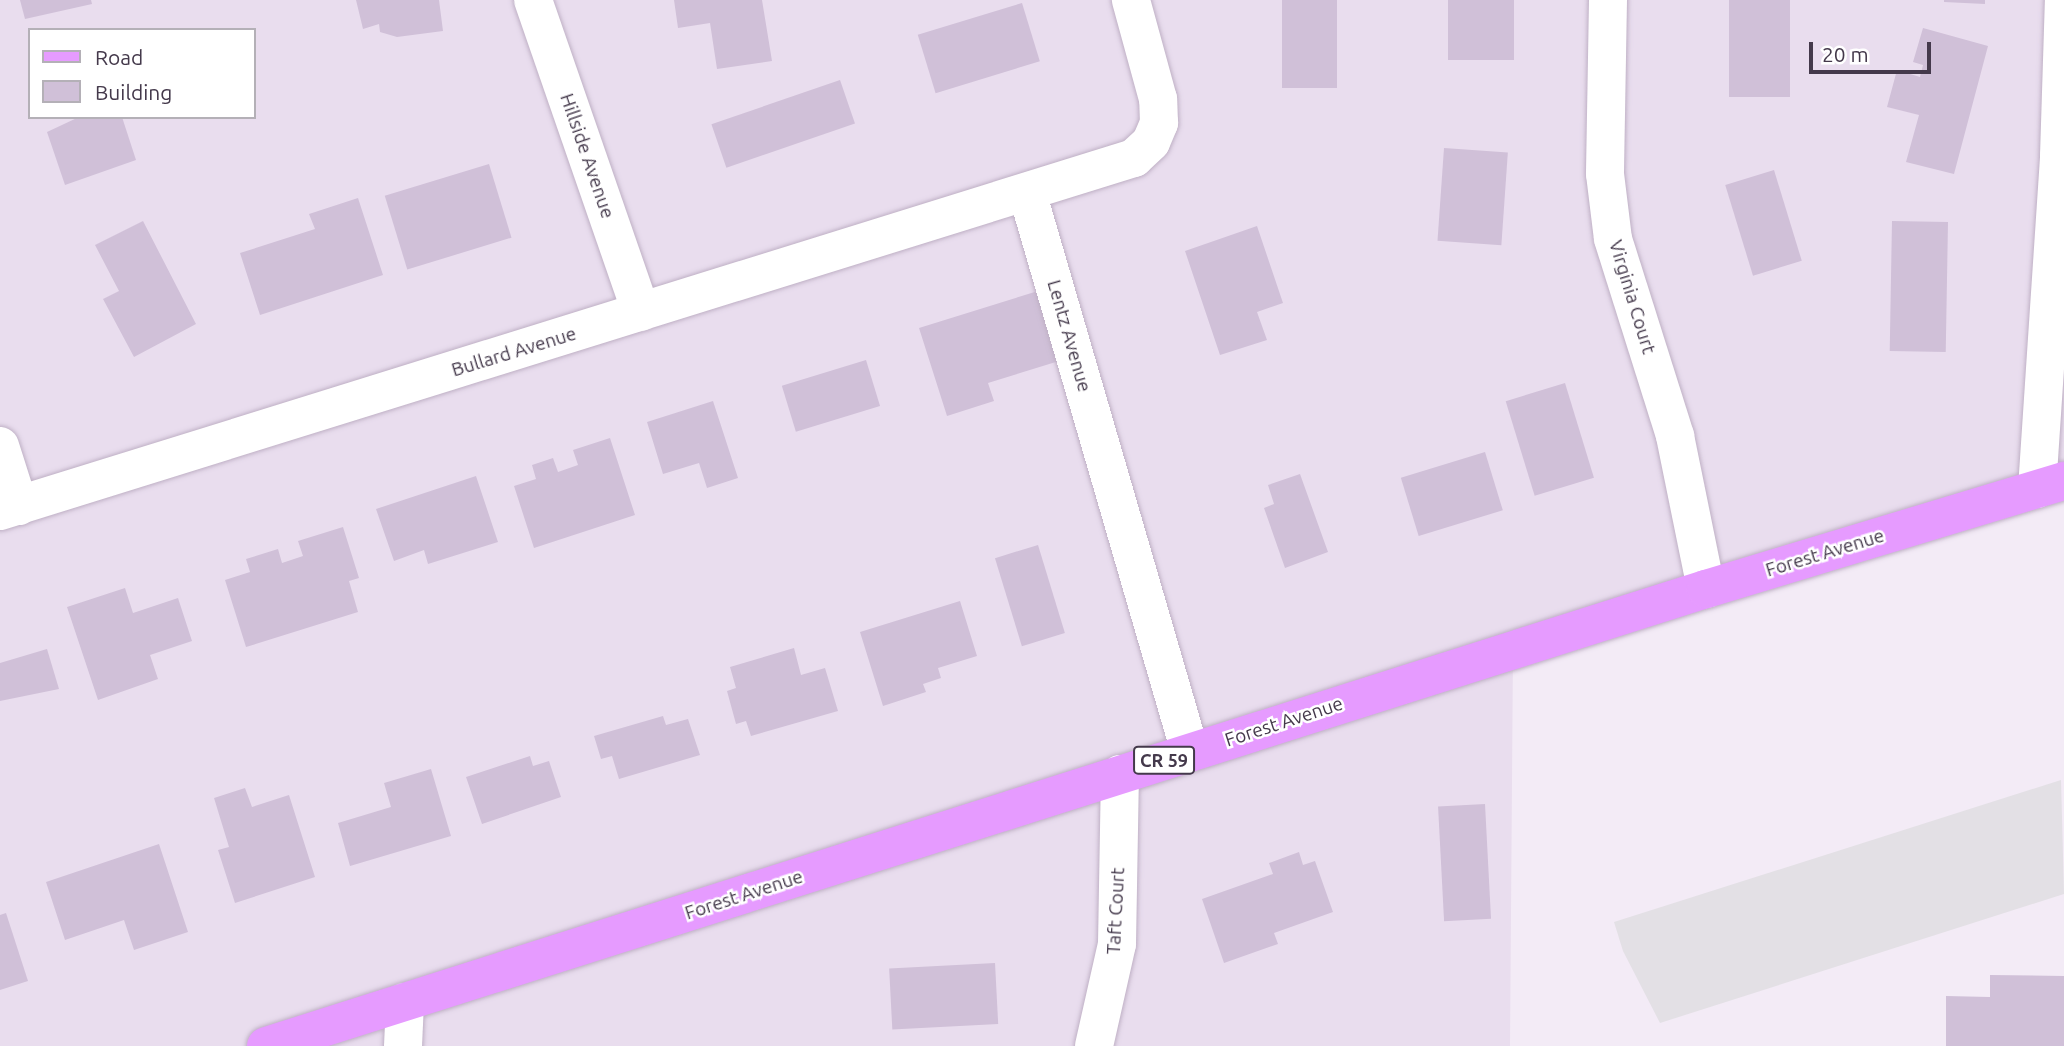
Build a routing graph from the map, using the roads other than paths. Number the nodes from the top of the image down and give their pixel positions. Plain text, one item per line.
1 (533, 0) edge
2 (1131, 0) edge
3 (1608, 0) edge
4 (2064, 0) edge
5 (1027, 192) junction
6 (641, 312) junction
7 (0, 446) edge
8 (2050, 485) edge
9 (9, 509) edge
10 (1706, 589) junction
11 (1190, 752) junction
12 (1120, 774) junction
13 (405, 1002) junction
14 (266, 1046) edge
15 (403, 1046) edge
16 (1094, 1046) edge

1 - 6 street, Hillside Avenue
2 - 5 street
3 - 10 street, Virginia Court
4 - 8 street
5 - 6 street, Bullard Avenue
5 - 11 street, Lentz Avenue
6 - 9 street, Bullard Avenue
7 - 9 street
8 - 10 main road, Forest Avenue / CR 59
10 - 11 main road, Forest Avenue / CR 59
11 - 12 main road, Forest Avenue / CR 59
12 - 13 main road, Forest Avenue / CR 59
12 - 16 street, Taft Court
13 - 14 main road, Forest Avenue / CR 59
13 - 15 street

